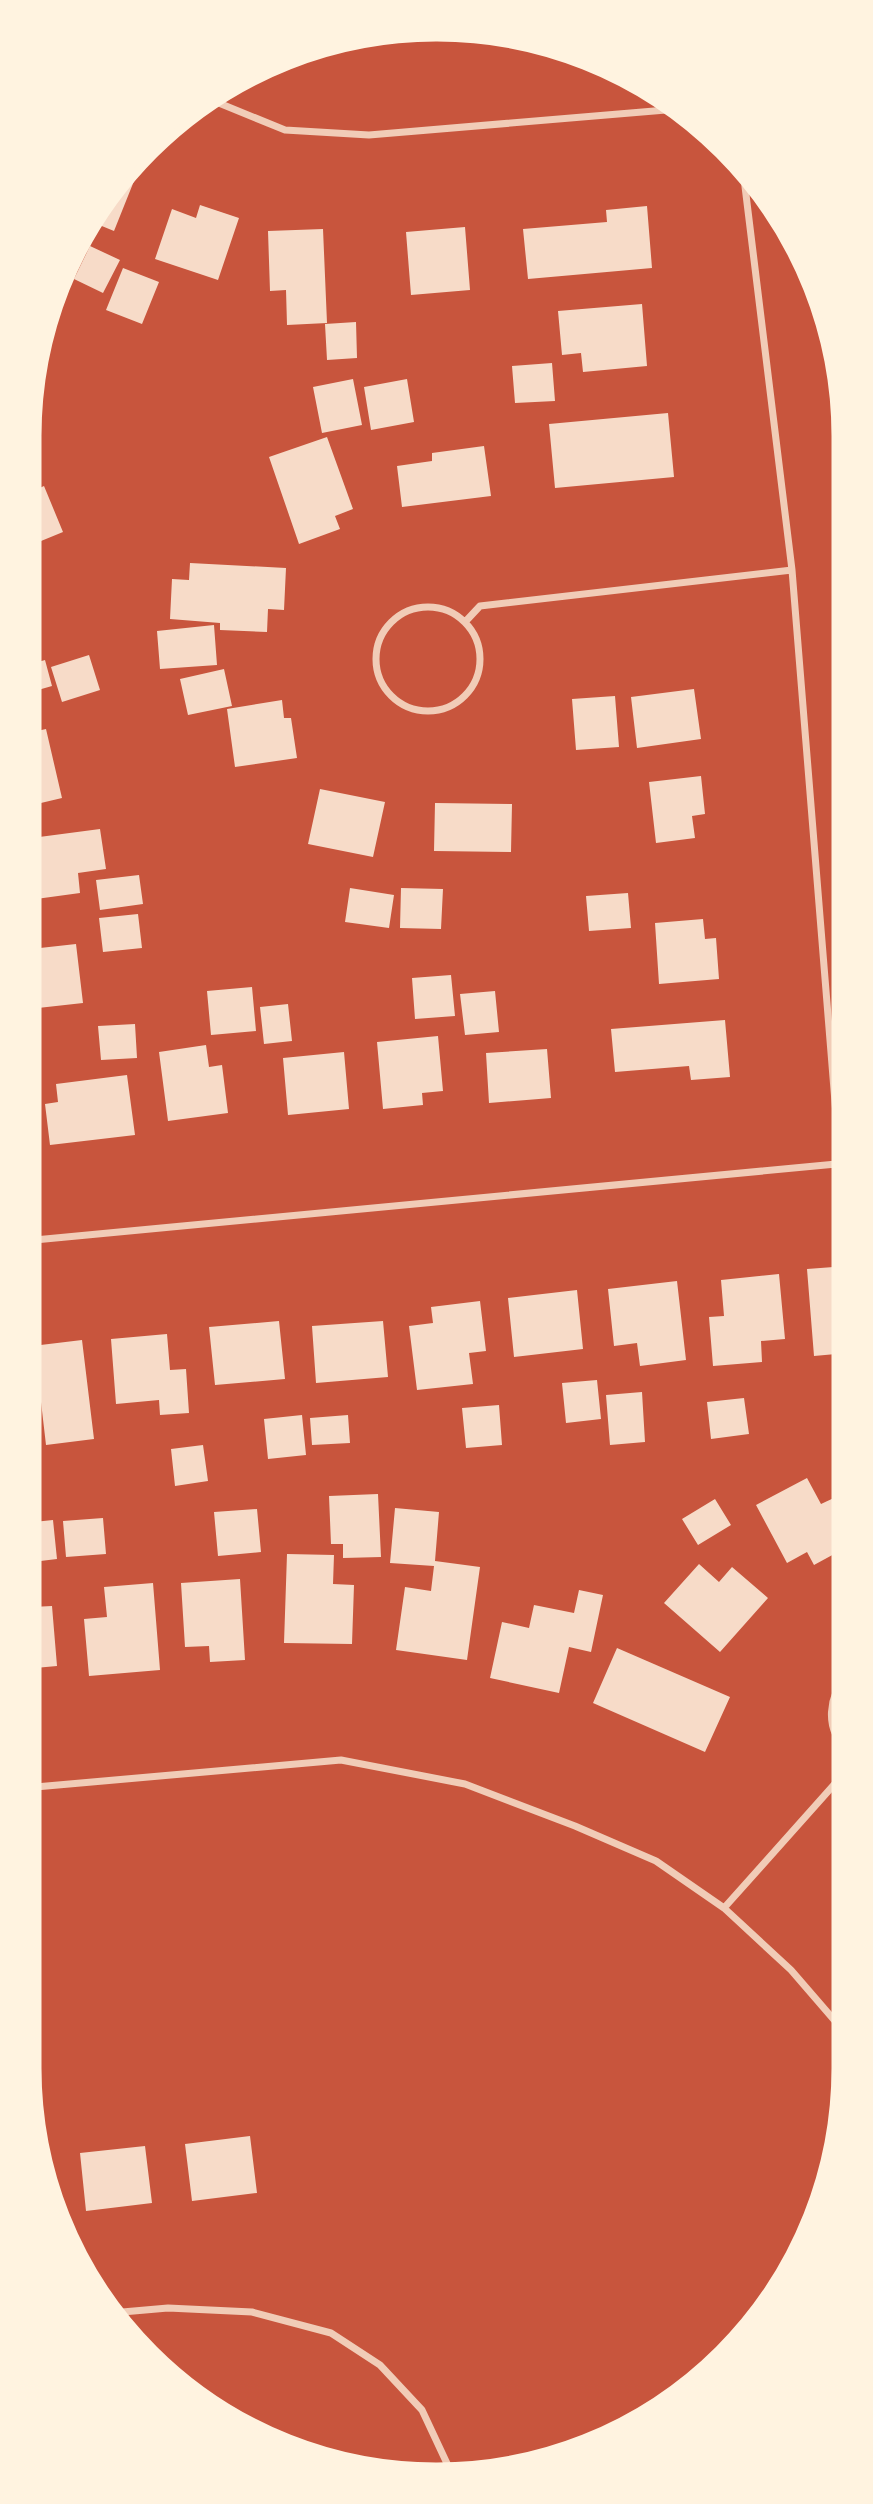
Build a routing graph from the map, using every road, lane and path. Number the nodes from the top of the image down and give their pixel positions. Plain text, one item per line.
1 (217, 102) edge
2 (667, 110) edge
3 (746, 183) edge
4 (792, 570) junction
5 (465, 622) junction
6 (836, 1082) edge
7 (836, 1164) edge
8 (37, 1240) edge
9 (836, 1689) edge
10 (836, 1736) edge
11 (836, 1782) edge
12 (37, 1787) edge
13 (723, 1908) junction
14 (836, 2022) edge
15 (120, 2312) edge
16 (448, 2467) edge

1 - 2 street
3 - 4 street
4 - 5 street
4 - 6 street
5 - 5 street
7 - 8 street
9 - 10 street
11 - 13 street
12 - 13 street
13 - 14 street
15 - 16 street

